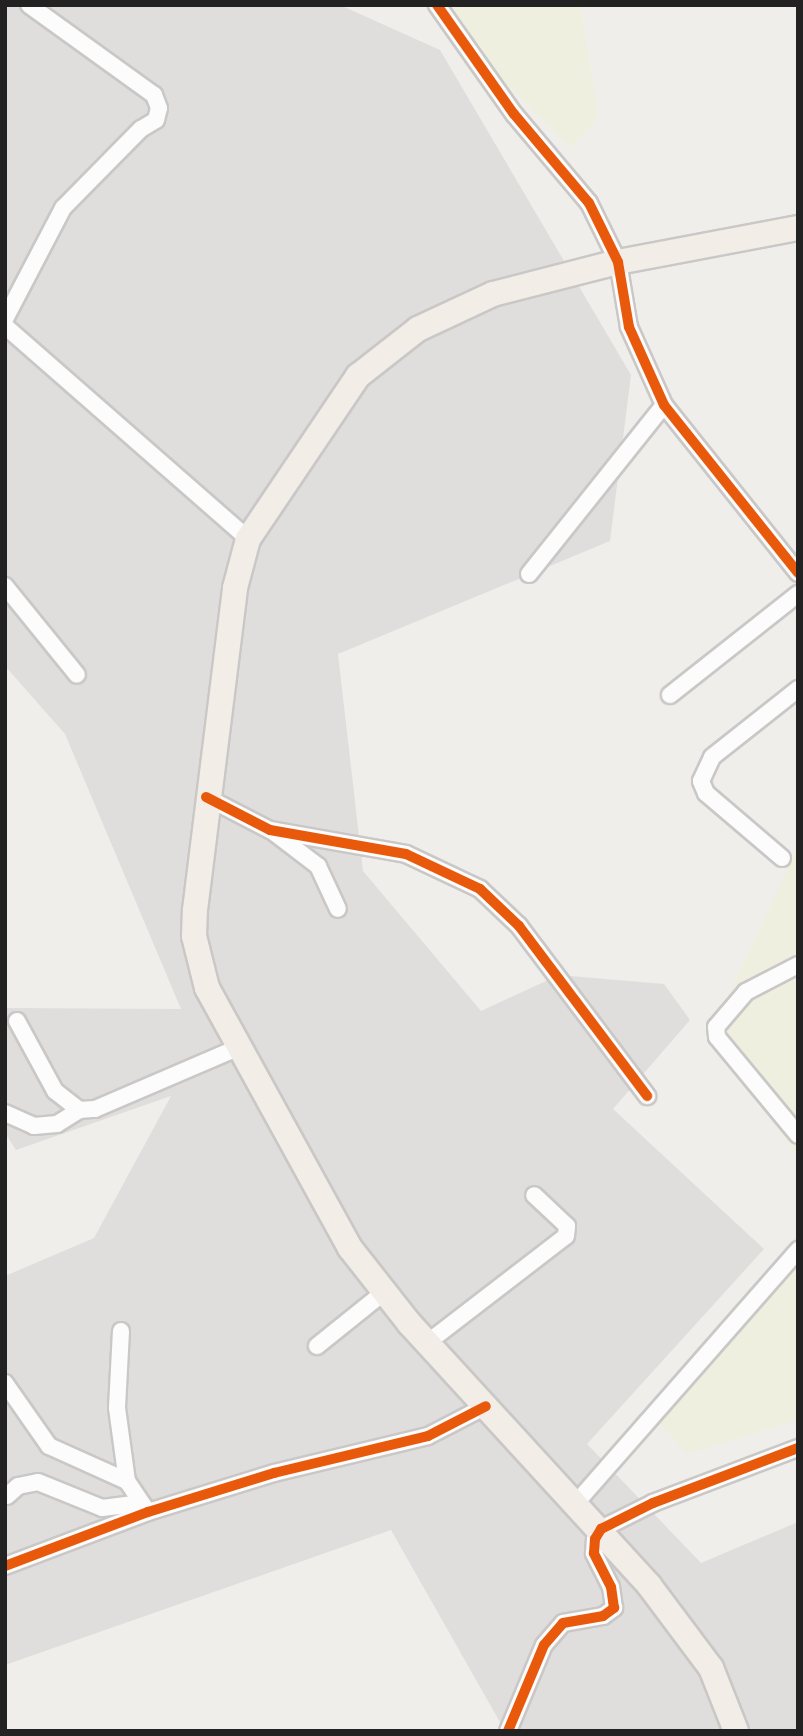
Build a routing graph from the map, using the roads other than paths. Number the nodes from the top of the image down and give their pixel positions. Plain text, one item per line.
1 (29, 5) edge
2 (438, 5) edge
3 (798, 228) edge
4 (618, 262) junction
5 (5, 319) edge
6 (5, 326) edge
7 (663, 405) junction
8 (248, 539) junction
9 (798, 573) edge
10 (529, 574) dead end
11 (5, 586) edge
12 (798, 594) edge
13 (76, 674) dead end
14 (798, 689) edge
15 (670, 695) dead end
16 (206, 797) junction
17 (270, 830) junction
18 (782, 858) dead end
19 (338, 909) dead end
20 (798, 965) edge
21 (17, 1021) dead end
22 (237, 1048) junction
23 (647, 1096) dead end
24 (79, 1110) junction
25 (5, 1113) edge
26 (798, 1135) edge
27 (534, 1195) dead end
28 (798, 1250) edge
29 (383, 1293) junction
30 (121, 1331) dead end
31 (427, 1343) junction
32 (317, 1346) dead end
33 (5, 1383) edge
34 (486, 1406) junction
35 (798, 1448) edge
36 (127, 1481) junction
37 (7, 1496) edge
38 (576, 1503) junction
39 (145, 1508) junction
40 (601, 1530) junction
41 (5, 1566) edge
42 (516, 1723) edge
43 (508, 1731) edge
44 (736, 1731) edge

1 - 5 street
2 - 4 street
3 - 4 main road
4 - 7 street
4 - 8 main road
6 - 8 street
7 - 9 street
7 - 10 street
8 - 16 main road
11 - 13 street
12 - 15 street
14 - 18 street
16 - 17 street
16 - 22 main road
17 - 19 street
17 - 23 street
20 - 26 street
21 - 24 street
22 - 24 street
22 - 29 main road
24 - 25 street
27 - 31 street
28 - 38 street
29 - 31 main road
29 - 32 street
30 - 36 street
31 - 34 main road
33 - 36 street
34 - 38 main road
34 - 39 street
35 - 40 street
36 - 39 street
37 - 39 street
38 - 40 main road
39 - 41 street
40 - 42 street
40 - 44 main road
42 - 43 street

